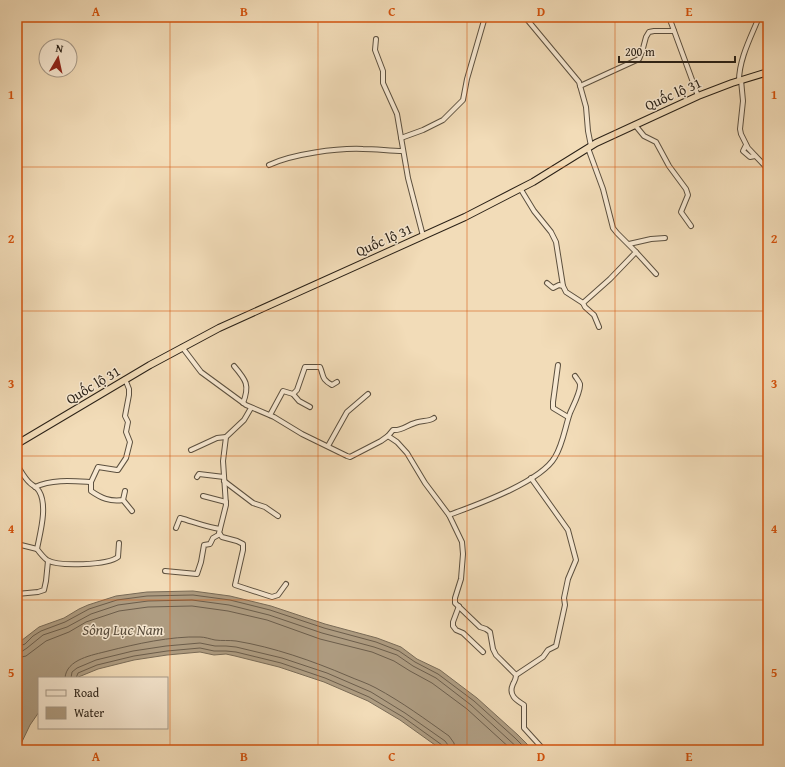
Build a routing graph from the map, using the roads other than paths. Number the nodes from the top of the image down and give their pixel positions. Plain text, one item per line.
1 (485, 17) edge
2 (525, 17) edge
3 (669, 17) edge
4 (759, 17) edge
5 (674, 31) junction
6 (376, 39) dead end
7 (768, 72) edge
8 (740, 80) junction
9 (580, 86) junction
10 (698, 96) junction
11 (634, 125) junction
12 (402, 138) junction
13 (590, 147) junction
14 (403, 151) junction
15 (269, 165) dead end
16 (768, 169) edge
17 (520, 188) junction
18 (691, 226) dead end
19 (423, 236) junction
20 (665, 238) dead end
21 (629, 244) junction
22 (636, 252) junction
23 (656, 274) dead end
24 (547, 283) dead end
25 (563, 286) junction
26 (583, 303) junction
27 (599, 327) dead end
28 (182, 347) junction
29 (558, 365) dead end
30 (234, 366) dead end
31 (575, 376) dead end
32 (126, 379) junction
33 (337, 382) dead end
34 (293, 394) junction
35 (368, 394) dead end
36 (243, 403) junction
37 (310, 407) dead end
38 (252, 408) junction
39 (270, 415) junction
40 (568, 417) junction
41 (434, 418) dead end
42 (388, 436) junction
43 (226, 437) junction
44 (17, 444) edge
45 (328, 446) junction
46 (191, 450) dead end
47 (17, 465) edge
48 (197, 477) dead end
49 (531, 478) junction
50 (224, 479) junction
51 (91, 482) junction
52 (35, 487) junction
53 (125, 491) dead end
54 (204, 496) dead end
55 (123, 500) junction
56 (226, 502) junction
57 (132, 511) dead end
58 (449, 515) junction
59 (278, 516) dead end
60 (176, 528) dead end
61 (220, 529) junction
62 (220, 534) junction
63 (119, 543) dead end
64 (17, 544) edge
65 (37, 549) junction
66 (48, 561) junction
67 (165, 572) dead end
68 (286, 584) dead end
69 (17, 594) edge
70 (459, 606) junction
71 (483, 652) dead end
72 (516, 675) junction
73 (544, 750) edge

1 - 12 street
2 - 9 street
3 - 5 street
4 - 8 street
5 - 9 street
5 - 10 street
6 - 12 street
7 - 8 highway, Quốc lộ 31
8 - 10 highway, Quốc lộ 31
8 - 16 street
9 - 13 street
10 - 11 highway, Quốc lộ 31
11 - 13 highway, Quốc lộ 31
11 - 18 street
12 - 14 street
13 - 17 highway, Quốc lộ 31
13 - 21 street
14 - 15 street
14 - 19 street
17 - 19 highway, Quốc lộ 31
17 - 25 street
19 - 28 highway, Quốc lộ 31
20 - 21 street
21 - 22 street
22 - 23 street
22 - 26 street
24 - 25 street
25 - 26 street
26 - 27 street
28 - 32 highway, Quốc lộ 31
28 - 36 street
29 - 40 street
30 - 36 street
31 - 40 street
32 - 44 highway, Quốc lộ 31
32 - 51 street
33 - 34 street
34 - 37 street
34 - 39 street
35 - 45 street
36 - 38 street
38 - 39 street
38 - 43 street
39 - 45 street
40 - 49 street
41 - 42 street
42 - 45 street
42 - 58 street
43 - 46 street
43 - 50 street
47 - 52 street
48 - 50 street
49 - 58 street
49 - 72 street
50 - 56 street
50 - 59 street
51 - 52 street
51 - 55 street
52 - 65 street
53 - 55 street
54 - 56 street
55 - 57 street
56 - 61 street
58 - 70 street
60 - 61 street
61 - 62 street
62 - 67 street
62 - 68 street
63 - 66 street
64 - 65 street
65 - 66 street
66 - 69 street
70 - 71 street
70 - 72 street
72 - 73 street

